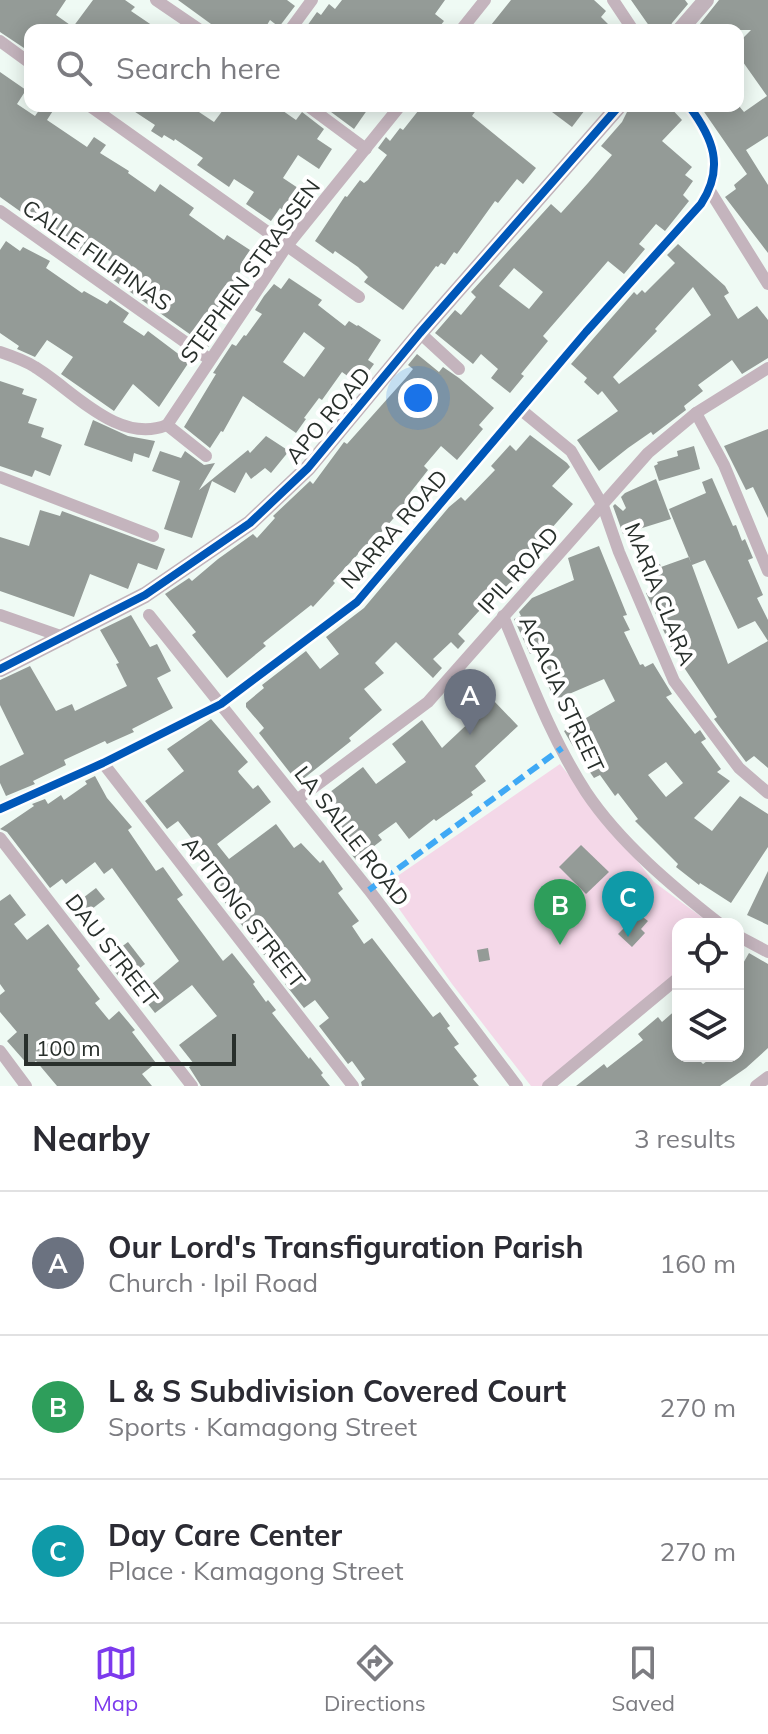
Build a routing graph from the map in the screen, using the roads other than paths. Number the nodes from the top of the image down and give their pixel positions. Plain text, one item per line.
1 (156, 0) edge
2 (312, 0) edge
3 (485, 0) edge
4 (613, 0) edge
5 (706, 0) edge
6 (191, 24) edge
7 (294, 24) edge
8 (466, 24) edge
9 (629, 24) edge
10 (685, 24) edge
11 (0, 41) edge
12 (24, 59) edge
13 (98, 112) edge
14 (316, 112) edge
15 (395, 112) edge
16 (614, 112) edge
17 (693, 112) edge
18 (366, 149) junction
19 (710, 191) junction
20 (1, 213) edge
21 (286, 247) junction
22 (768, 284) edge
23 (359, 297) dead end
24 (420, 333) junction
25 (0, 352) edge
26 (209, 359) junction
27 (768, 368) edge
28 (459, 369) dead end
29 (520, 409) junction
30 (696, 413) junction
31 (167, 425) junction
32 (206, 456) dead end
33 (0, 477) edge
34 (603, 506) junction
35 (153, 536) dead end
36 (768, 571) edge
37 (0, 615) edge
38 (149, 615) dead end
39 (503, 616) junction
40 (66, 638) junction
41 (0, 669) edge
42 (221, 704) junction
43 (103, 763) junction
44 (768, 793) edge
45 (298, 799) junction
46 (0, 809) edge
47 (0, 838) edge
48 (713, 918) edge
49 (744, 939) edge
50 (768, 952) edge
51 (672, 983) edge
52 (0, 1051) edge
53 (768, 1077) edge
54 (26, 1086) edge
55 (192, 1086) edge
56 (353, 1086) edge
57 (517, 1086) edge
58 (548, 1086) edge
59 (756, 1086) edge

1 - 6 street
2 - 7 street
3 - 8 street
4 - 9 street
5 - 10 street
11 - 12 street
13 - 21 street
14 - 18 street
15 - 18 street, STEPHEN STRASSEN
16 - 24 street, APO ROAD
17 - 19 street
18 - 21 street, STEPHEN STRASSEN
19 - 22 street
19 - 29 street, NARRA ROAD
20 - 26 street, CALLE FILIPINAS
21 - 23 street
21 - 26 street, STEPHEN STRASSEN
24 - 28 street
24 - 40 street, APO ROAD
25 - 31 street
26 - 31 street, STEPHEN STRASSEN
27 - 30 street, IPIL ROAD
29 - 34 street, MARIA CLARA
29 - 42 street, NARRA ROAD
30 - 34 street, IPIL ROAD
30 - 36 street
31 - 32 street
33 - 35 street
34 - 39 street, IPIL ROAD
34 - 44 street, MARIA CLARA
37 - 40 street
38 - 42 street, LA SALLE ROAD
39 - 45 street, IPIL ROAD
39 - 48 street, ACACIA STREET
40 - 41 street, APO ROAD
42 - 43 street, NARRA ROAD
42 - 45 street, LA SALLE ROAD
43 - 46 street, NARRA ROAD
43 - 56 street, APITONG STREET
45 - 57 street, LA SALLE ROAD
47 - 55 street, DAU STREET
49 - 50 street
51 - 58 street
52 - 54 street
53 - 59 street

